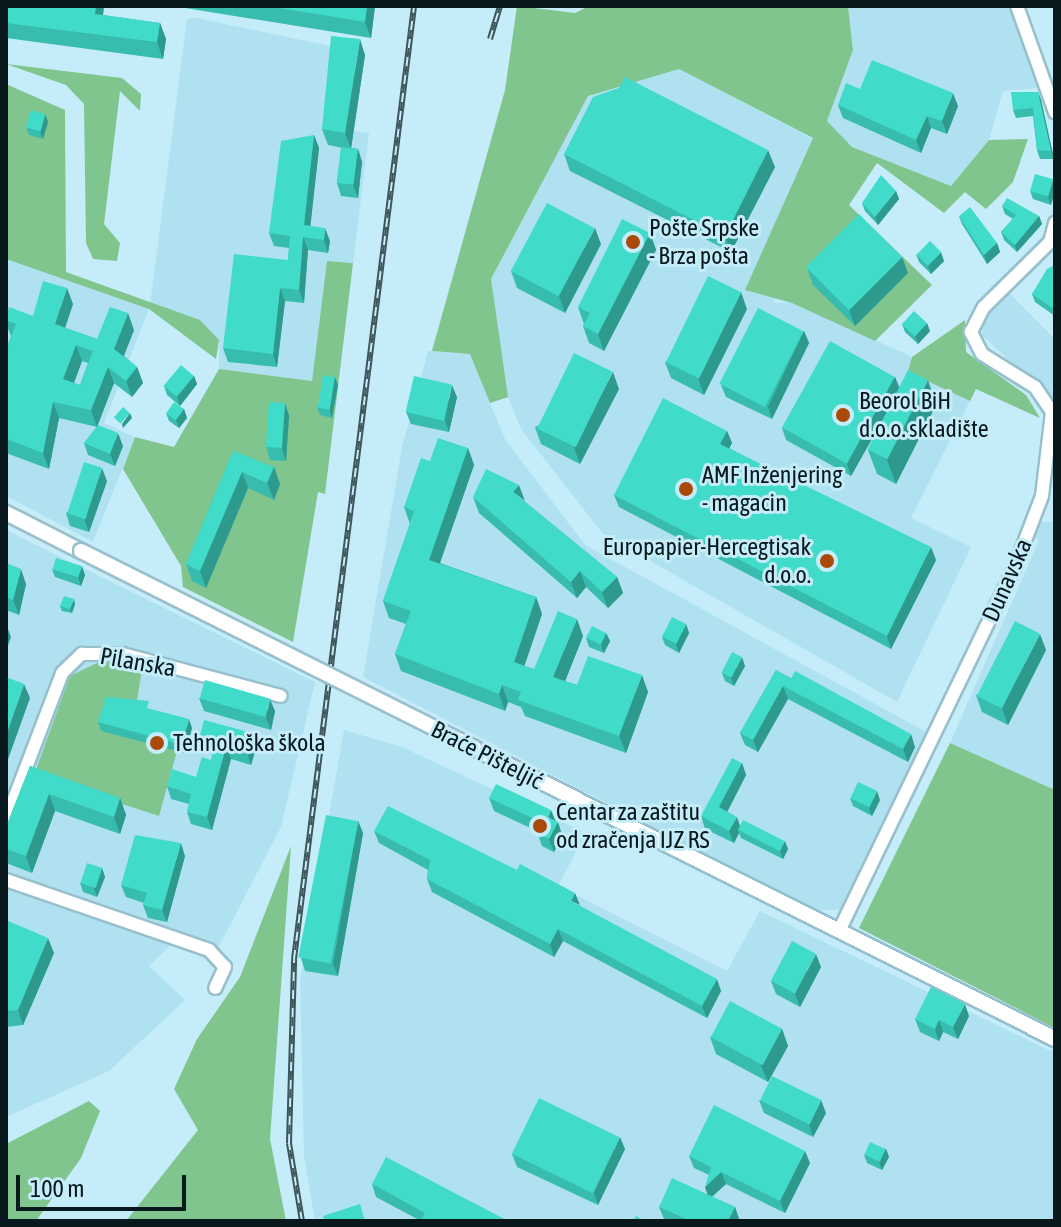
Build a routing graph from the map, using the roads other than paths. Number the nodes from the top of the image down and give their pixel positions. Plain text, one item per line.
1 (1017, 6) edge
2 (1055, 112) edge
3 (1055, 223) edge
4 (6, 513) edge
5 (281, 696) dead end
6 (6, 820) edge
7 (6, 880) edge
8 (839, 931) junction
9 (215, 988) dead end
10 (1055, 1039) edge

1 - 2 street
3 - 8 street, Dunavska
4 - 8 street, Braće Pišteljić, bridge
5 - 6 street, Pilanska
7 - 9 street
8 - 10 street, Braće Pišteljić

